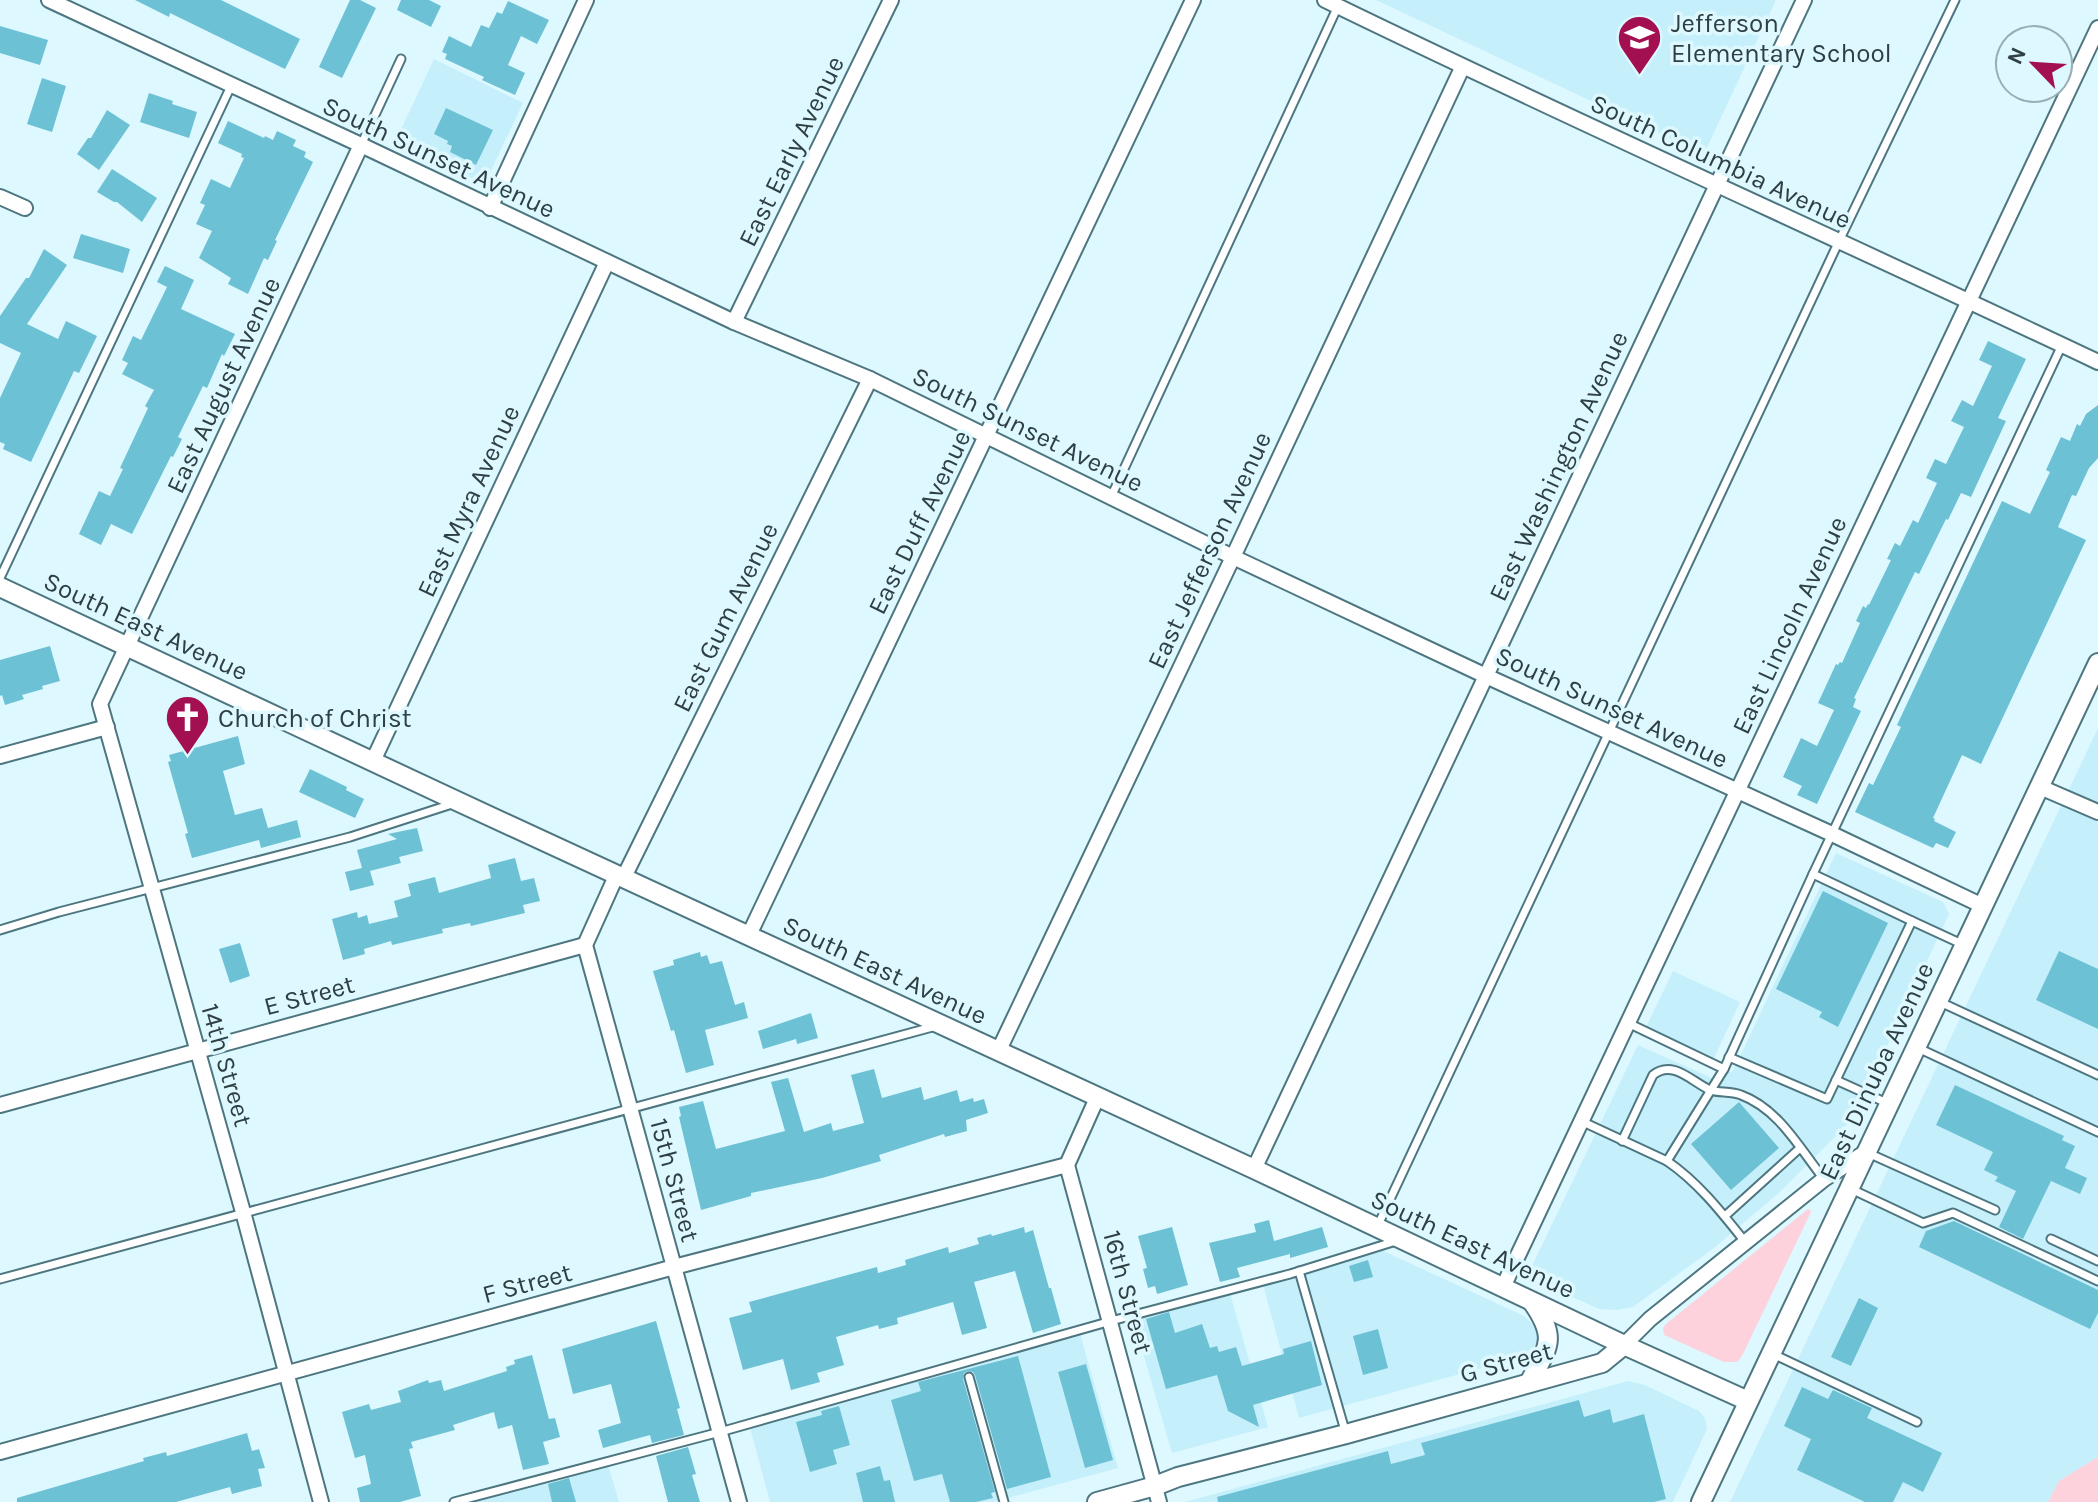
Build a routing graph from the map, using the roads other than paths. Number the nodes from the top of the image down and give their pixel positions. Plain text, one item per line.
1 (49, 0) edge
2 (586, 0) edge
3 (891, 0) edge
4 (1193, 0) edge
5 (1804, 0) edge
6 (1955, 0) edge
7 (1332, 3) edge
8 (2098, 28) edge
9 (401, 59) dead end
10 (1462, 68) junction
11 (231, 86) junction
12 (361, 145) junction
13 (1716, 185) junction
14 (0, 197) edge
15 (25, 208) dead end
16 (490, 208) junction
17 (1839, 241) junction
18 (607, 262) junction
19 (1969, 301) junction
20 (734, 322) junction
21 (2062, 345) junction
22 (2098, 362) edge
23 (870, 379) junction
24 (986, 436) junction
25 (1111, 497) junction
26 (1233, 557) junction
27 (0, 578) edge
28 (0, 587) edge
29 (127, 645) junction
30 (2098, 663) edge
31 (1486, 676) junction
32 (107, 727) junction
33 (1610, 733) junction
34 (0, 756) edge
35 (373, 761) junction
36 (2040, 787) junction
37 (1737, 791) junction
38 (459, 802) junction
39 (2098, 812) edge
40 (1832, 834) junction
41 (1813, 874) junction
42 (620, 876) junction
43 (152, 888) junction
44 (1983, 906) junction
45 (1912, 921) junction
46 (0, 930) edge
47 (749, 935) junction
48 (585, 945) junction
49 (1964, 945) junction
50 (1938, 1001) junction
51 (1628, 1023) junction
52 (940, 1025) junction
53 (1916, 1047) junction
54 (198, 1051) junction
55 (998, 1052) junction
56 (1729, 1057) junction
57 (1724, 1069) junction
58 (2098, 1075) edge
59 (1836, 1080) junction
60 (1711, 1090) junction
61 (1097, 1098) junction
62 (1889, 1104) junction
63 (0, 1105) edge
64 (631, 1108) junction
65 (1581, 1121) junction
66 (2098, 1132) edge
67 (1622, 1141) junction
68 (1800, 1148) junction
69 (1866, 1152) junction
70 (1667, 1161) junction
71 (1067, 1165) junction
72 (1254, 1169) junction
73 (1824, 1179) junction
74 (1849, 1188) junction
75 (1995, 1210) dead end
76 (243, 1212) junction
77 (1725, 1216) junction
78 (1377, 1227) junction
79 (1401, 1239) junction
80 (2051, 1239) dead end
81 (1746, 1243) junction
82 (2098, 1261) edge
83 (674, 1267) junction
84 (1299, 1271) junction
85 (0, 1279) edge
86 (2098, 1281) edge
87 (1503, 1287) junction
88 (1531, 1300) junction
89 (1111, 1321) junction
90 (1624, 1345) junction
91 (1771, 1354) junction
92 (286, 1374) junction
93 (969, 1377) dead end
94 (1529, 1383) junction
95 (1748, 1401) junction
96 (1917, 1422) dead end
97 (720, 1432) junction
98 (1346, 1434) junction
99 (0, 1452) edge
100 (1157, 1494) edge
101 (321, 1502) edge
102 (454, 1502) edge
103 (739, 1502) edge
104 (1004, 1502) edge
105 (1097, 1502) edge
106 (1701, 1502) edge

1 - 11 street, South Sunset Avenue
2 - 16 street
3 - 20 street, East Early Avenue
4 - 24 street, East Duff Avenue
5 - 13 street, East Washington Avenue
6 - 17 lane
7 - 10 street, South Columbia Avenue
7 - 25 lane
8 - 19 street, East Lincoln Avenue
9 - 12 lane
10 - 13 street, South Columbia Avenue
10 - 26 street, East Jefferson Avenue
11 - 12 street, South Sunset Avenue
11 - 27 lane
12 - 16 street, South Sunset Avenue
12 - 29 street, East August Avenue
13 - 17 street, South Columbia Avenue
13 - 31 street, East Washington Avenue
14 - 15 street
16 - 18 street, South Sunset Avenue
17 - 19 street, South Columbia Avenue
17 - 33 lane
18 - 20 street, South Sunset Avenue
18 - 35 street, East Myra Avenue
19 - 21 street, South Columbia Avenue
19 - 37 street, East Lincoln Avenue
20 - 23 street, South Sunset Avenue
21 - 22 street, South Columbia Avenue
21 - 40 lane
23 - 24 street, South Sunset Avenue
23 - 42 street, East Gum Avenue
24 - 25 street, South Sunset Avenue
24 - 47 street, East Duff Avenue
25 - 26 street, South Sunset Avenue
26 - 31 street, South Sunset Avenue
26 - 55 street, East Jefferson Avenue
28 - 29 street, South East Avenue
29 - 32 street, 14th Street
29 - 35 street, South East Avenue
30 - 36 street, East Dinuba Avenue
31 - 33 street, South Sunset Avenue
31 - 72 street, East Washington Avenue
32 - 34 street
32 - 43 street, 14th Street
33 - 37 street, South Sunset Avenue
33 - 78 lane
35 - 38 street, South East Avenue
36 - 39 street
36 - 44 street, East Dinuba Avenue
37 - 40 street, South Sunset Avenue
37 - 51 street, East Lincoln Avenue
38 - 42 street, South East Avenue
38 - 43 lane
40 - 41 lane
40 - 44 street, South Sunset Avenue
41 - 45 lane
41 - 56 lane
42 - 47 street, South East Avenue
42 - 48 street
43 - 46 lane
43 - 54 street, 14th Street
44 - 49 street, East Dinuba Avenue
45 - 49 lane
45 - 59 lane
47 - 52 street, South East Avenue
48 - 54 street, E Street
48 - 64 street, 15th Street
49 - 50 street, East Dinuba Avenue
50 - 53 street, East Dinuba Avenue
50 - 58 lane
51 - 57 lane
51 - 65 street, East Lincoln Avenue
52 - 55 street, South East Avenue
52 - 64 lane
53 - 62 street, East Dinuba Avenue
53 - 66 lane
54 - 63 street, E Street
54 - 76 street, 14th Street
55 - 61 street, South East Avenue
56 - 57 lane
56 - 59 lane
57 - 60 lane
59 - 62 lane
60 - 67 lane
60 - 68 lane
60 - 70 lane
61 - 71 street
61 - 72 street, South East Avenue
62 - 69 street, East Dinuba Avenue
64 - 76 lane
64 - 83 street, 15th Street
65 - 67 lane
65 - 87 street, East Lincoln Avenue
67 - 70 lane
68 - 73 lane
68 - 77 lane
69 - 73 street, G Street
69 - 74 street, East Dinuba Avenue
69 - 75 lane
70 - 77 lane
71 - 83 street, F Street
71 - 89 street, 16th Street
72 - 78 street, South East Avenue
73 - 81 street, G Street
74 - 86 lane
74 - 91 street, East Dinuba Avenue
76 - 85 lane
76 - 92 street, 14th Street
77 - 81 lane
78 - 79 street, South East Avenue
79 - 84 lane
79 - 87 street, South East Avenue
80 - 82 lane
81 - 90 street, G Street
83 - 92 street, F Street
83 - 97 street, 15th Street
84 - 89 lane
84 - 98 lane
87 - 88 street, South East Avenue
88 - 90 street, South East Avenue
88 - 94 street
89 - 97 lane
89 - 100 street, 16th Street
90 - 94 street, G Street
90 - 95 street, South East Avenue
91 - 95 street, East Dinuba Avenue
91 - 96 lane
92 - 99 street, F Street
92 - 101 street, 14th Street
93 - 104 lane
94 - 98 street, G Street
95 - 106 street, East Dinuba Avenue
97 - 102 lane
97 - 103 street, 15th Street
98 - 100 street, G Street
100 - 105 street, G Street

